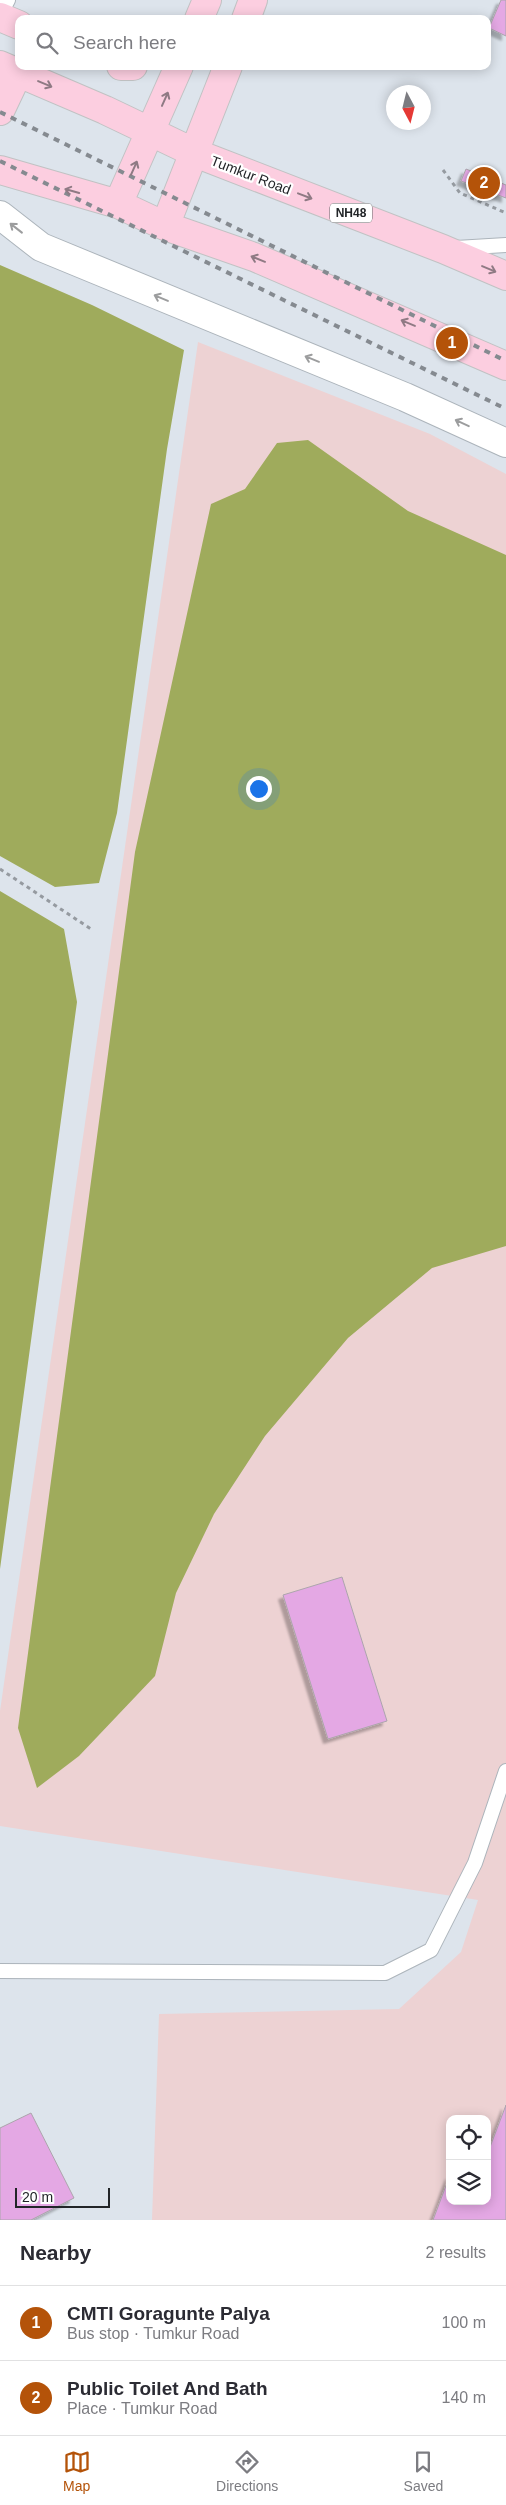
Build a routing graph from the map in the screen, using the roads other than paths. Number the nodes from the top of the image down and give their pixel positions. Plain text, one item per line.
1 (8, 0) edge
2 (206, 0) edge
3 (253, 0) edge
4 (200, 15) edge
5 (247, 15) edge
6 (0, 16) edge
7 (15, 23) edge
8 (9, 69) edge
9 (178, 70) edge
10 (226, 70) edge
11 (0, 111) edge
12 (150, 132) junction
13 (195, 153) junction
14 (0, 170) edge
15 (118, 204) junction
16 (0, 215) edge
17 (165, 226) junction
18 (506, 245) edge
19 (443, 249) junction
20 (506, 276) edge
21 (506, 366) edge
22 (506, 443) edge
23 (506, 1770) edge
24 (0, 1971) edge

1 - 6 lane
2 - 4 highway
3 - 5 highway
6 - 7 highway
8 - 11 highway
8 -> 12 highway, Tumkur Road / NH48
12 -> 9 highway
10 - 13 highway
12 - 13 highway, Tumkur Road / NH48
15 -> 12 highway
13 - 17 highway
13 -> 19 highway, Tumkur Road / NH48
15 -> 14 highway
15 - 17 highway
22 -> 16 street
21 -> 17 highway
18 - 19 lane
19 -> 20 highway, Tumkur Road / NH48
23 - 24 lane

